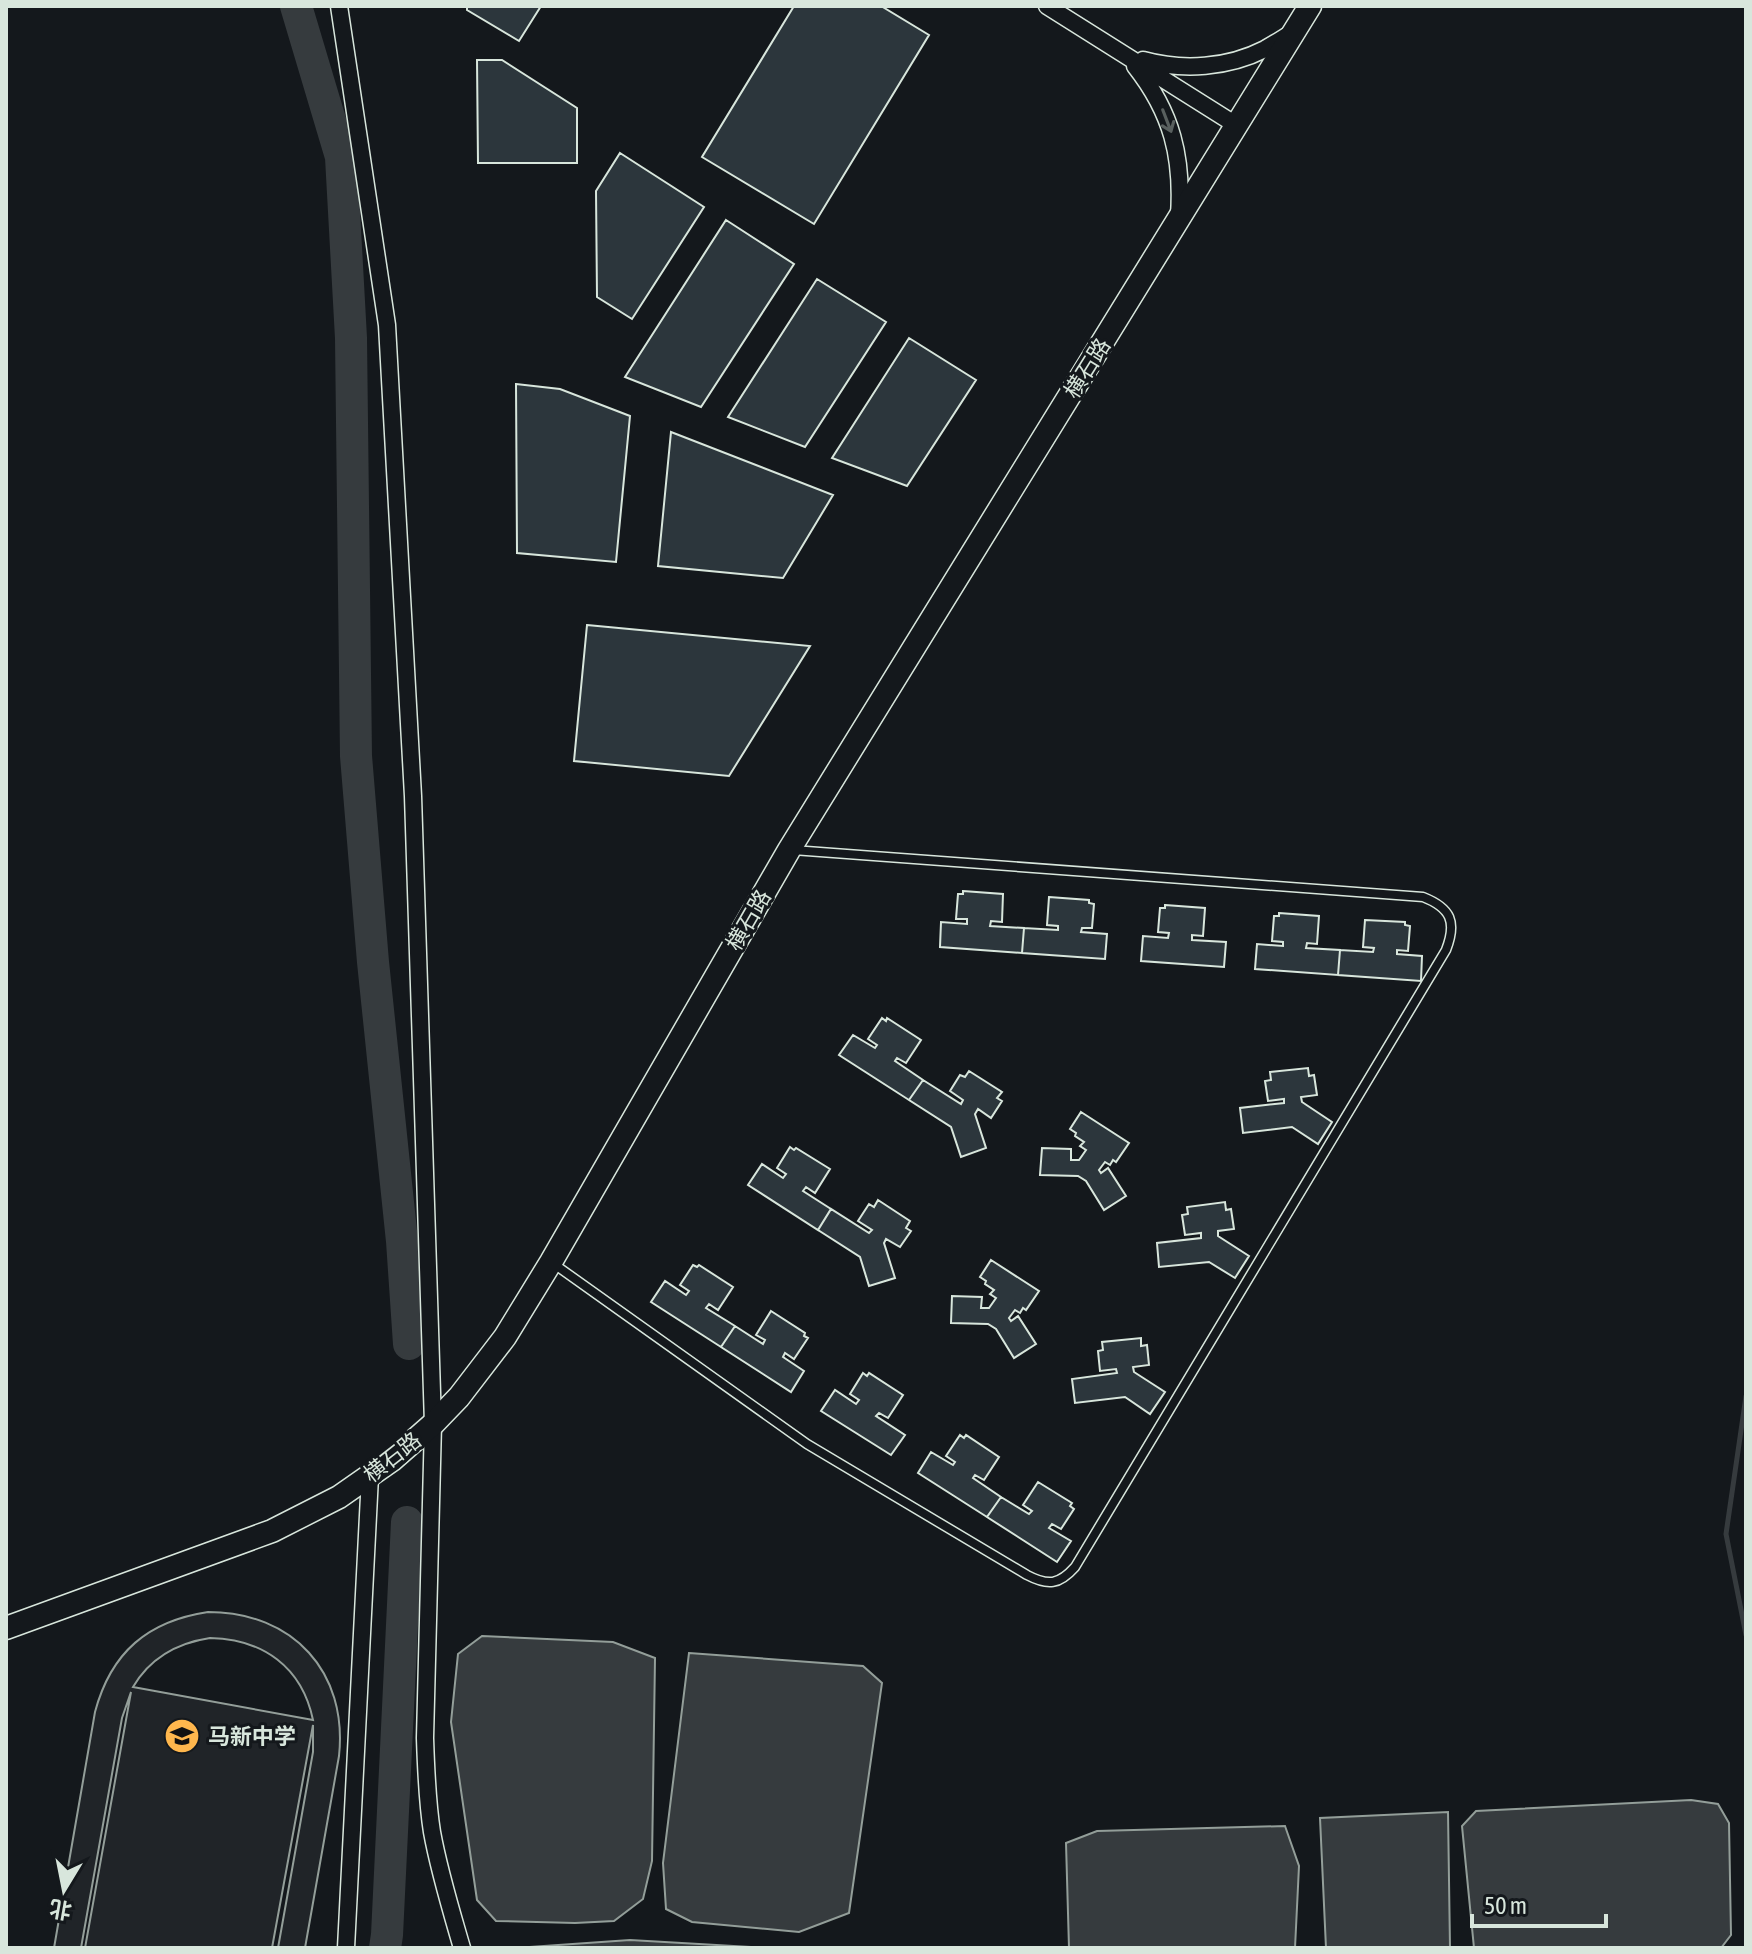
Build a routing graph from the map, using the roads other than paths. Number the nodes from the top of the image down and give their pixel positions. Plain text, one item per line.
1 (339, 6) edge
2 (1047, 6) edge
3 (1310, 6) edge
4 (1294, 31) junction
5 (1126, 55) junction
6 (1236, 125) junction
7 (1179, 220) junction
8 (789, 850) junction
9 (551, 1262) junction
10 (433, 1424) junction
11 (370, 1476) junction
12 (6, 1628) edge
13 (346, 1948) edge
14 (462, 1948) edge

1 - 10 street
2 - 5 street
3 - 4 main road, 横石路
4 - 5 street
4 - 6 main road, 横石路
5 - 6 street
5 -> 7 street
6 - 7 main road, 横石路
7 - 8 main road, 横石路
8 - 9 main road, 横石路
8 - 9 lane
9 - 10 main road, 横石路
10 - 11 main road, 横石路
10 - 14 street
11 - 12 main road, 横石路
11 - 13 street

